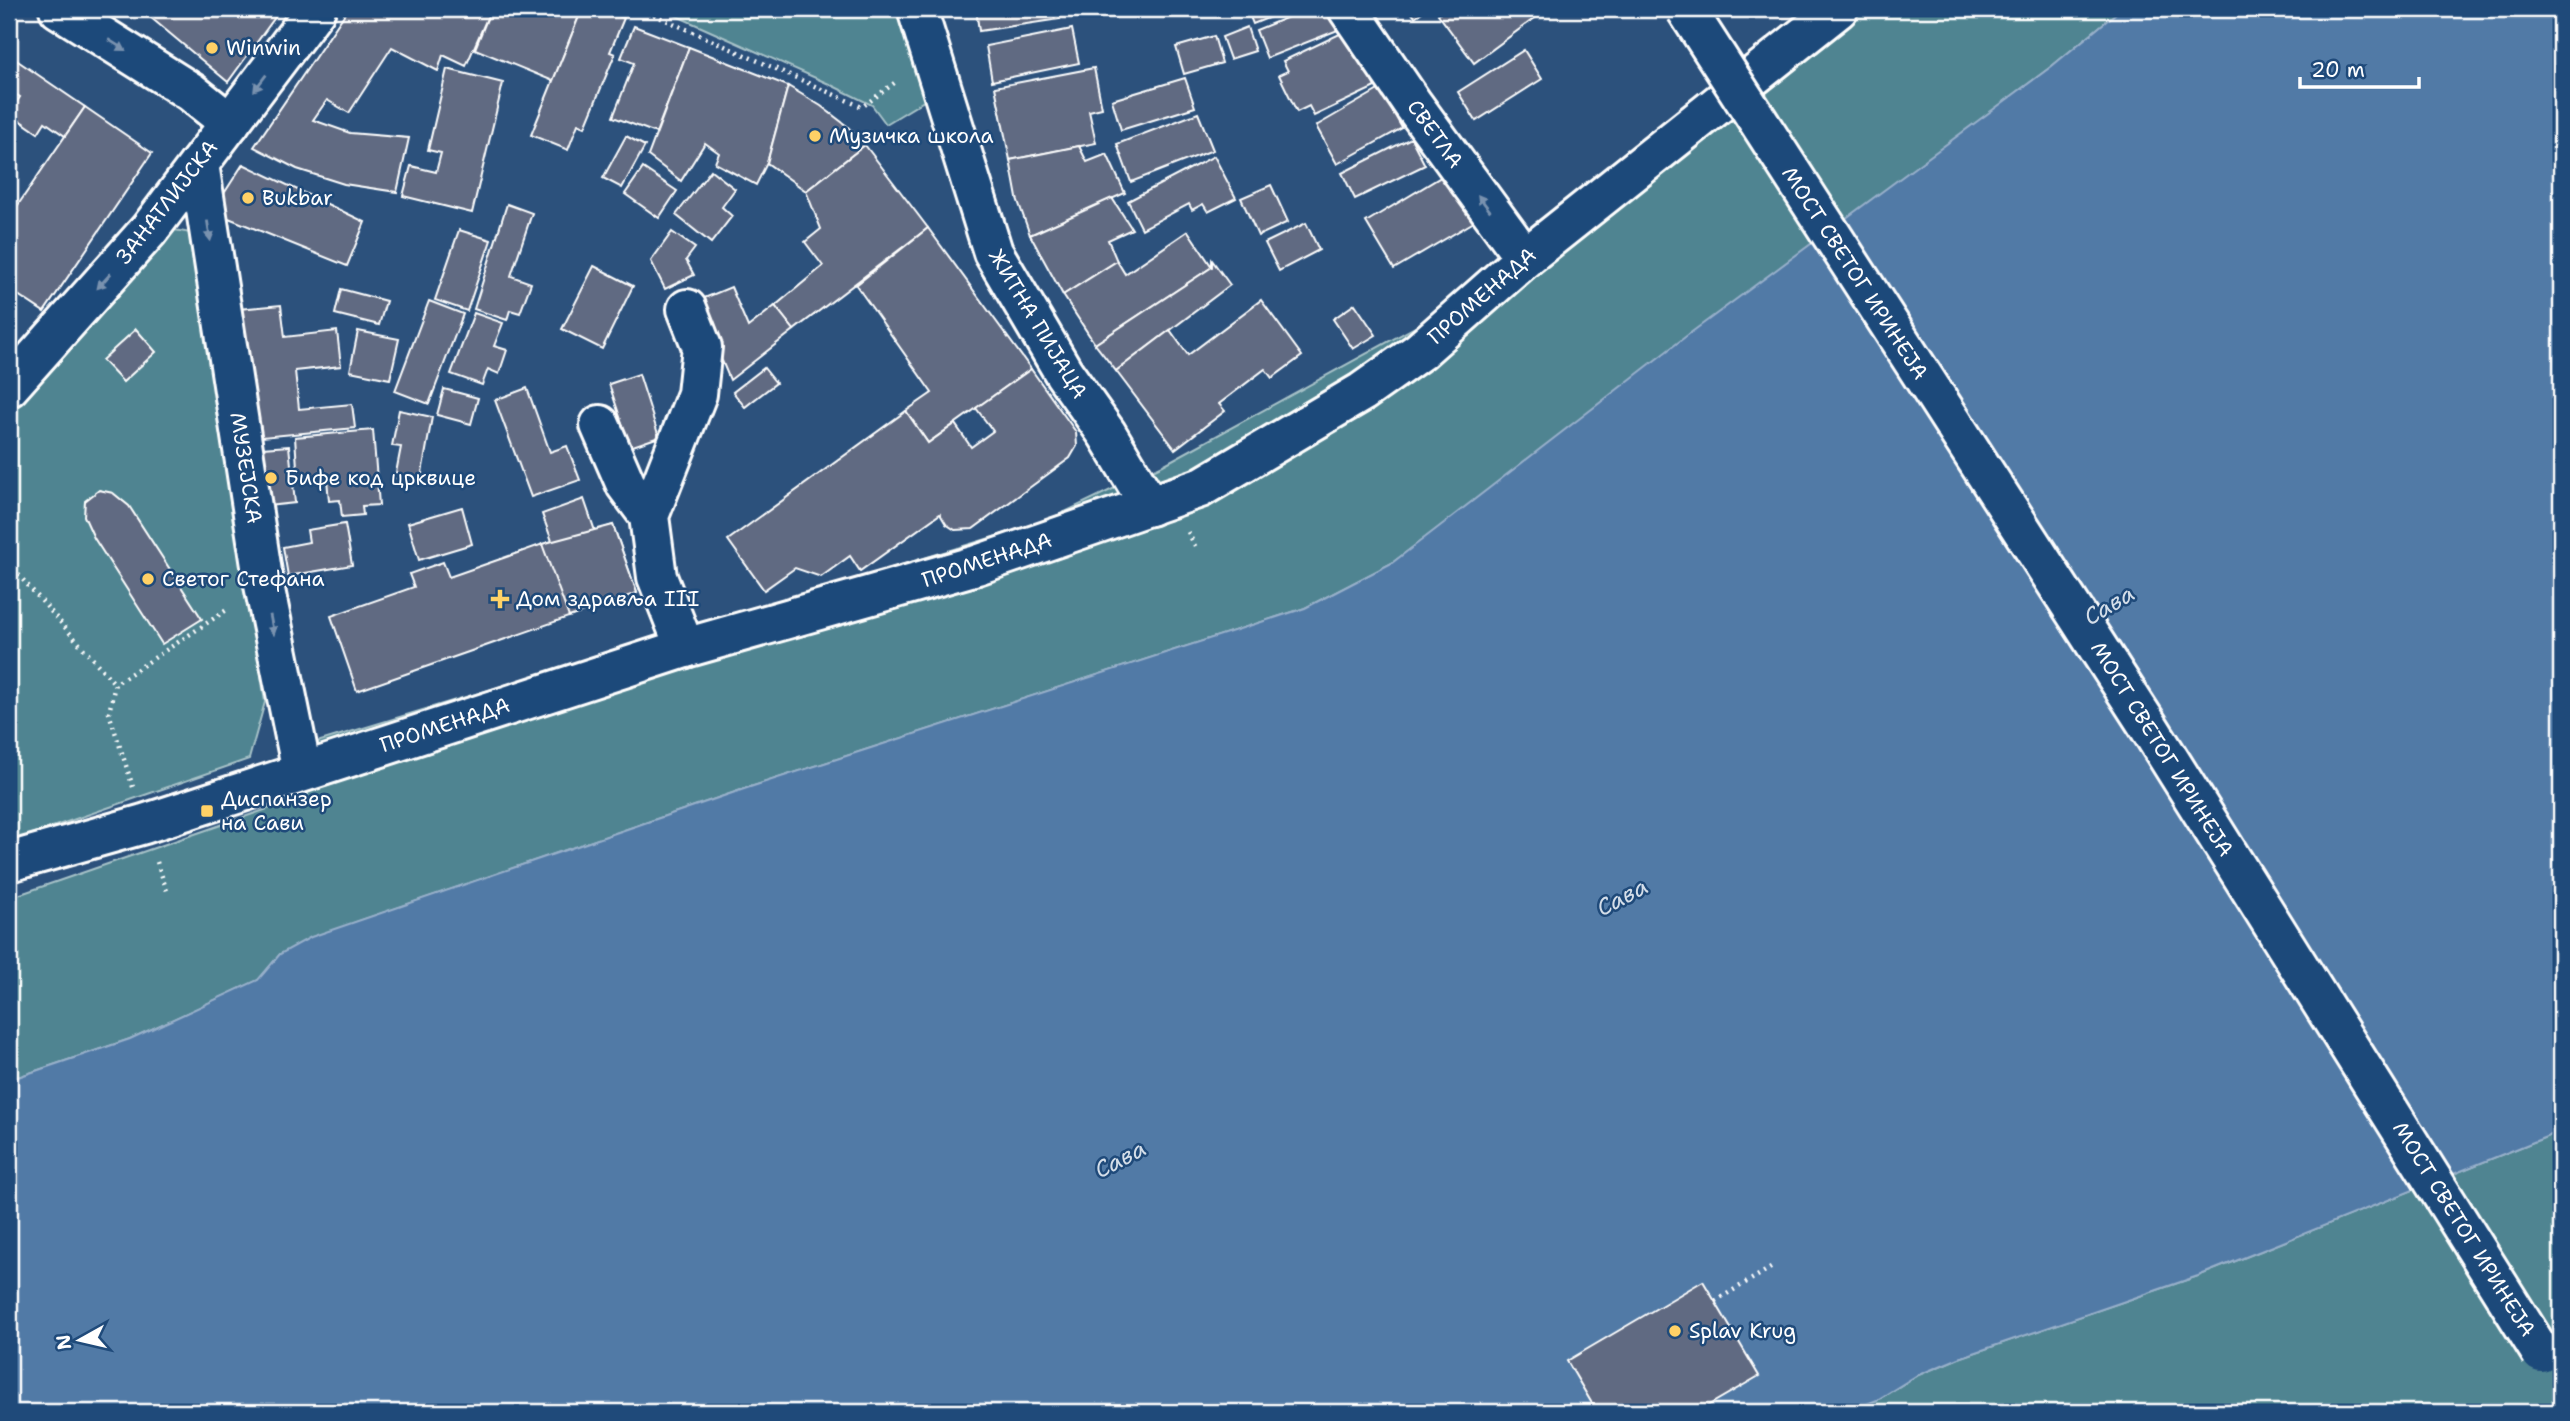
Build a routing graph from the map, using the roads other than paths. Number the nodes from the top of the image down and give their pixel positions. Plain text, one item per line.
1 (59, 9) edge
2 (316, 9) edge
3 (917, 9) edge
4 (1348, 9) edge
5 (1686, 9) edge
6 (1838, 9) edge
7 (230, 123) junction
8 (199, 164) junction
9 (1525, 258) junction
10 (687, 309) dead end
11 (9, 387) edge
12 (600, 425) dead end
13 (1150, 506) junction
14 (649, 516) junction
15 (685, 648) junction
16 (302, 771) junction
17 (9, 862) edge
18 (2541, 1353) dead end

1 -> 7 street
2 -> 7 street, ЗАНАТЛИЈСКА
3 - 13 street, ЖИТНА ПИЈАЦА
9 -> 4 street, СВЕТЛА
5 - 18 street, МОСТ СВЕТОГ ИРИНЕЈА, bridge
6 - 9 street, ПРОМЕНАДА
7 - 8 street, ЗАНАТЛИЈСКА
8 -> 11 street, ЗАНАТЛИЈСКА
8 -> 16 street, МУЗЕЈСКА
9 - 13 street, ПРОМЕНАДА
10 - 14 street
12 - 14 street
13 - 15 street, ПРОМЕНАДА
14 - 15 street
15 - 16 street, ПРОМЕНАДА
16 - 17 street, ПРОМЕНАДА

